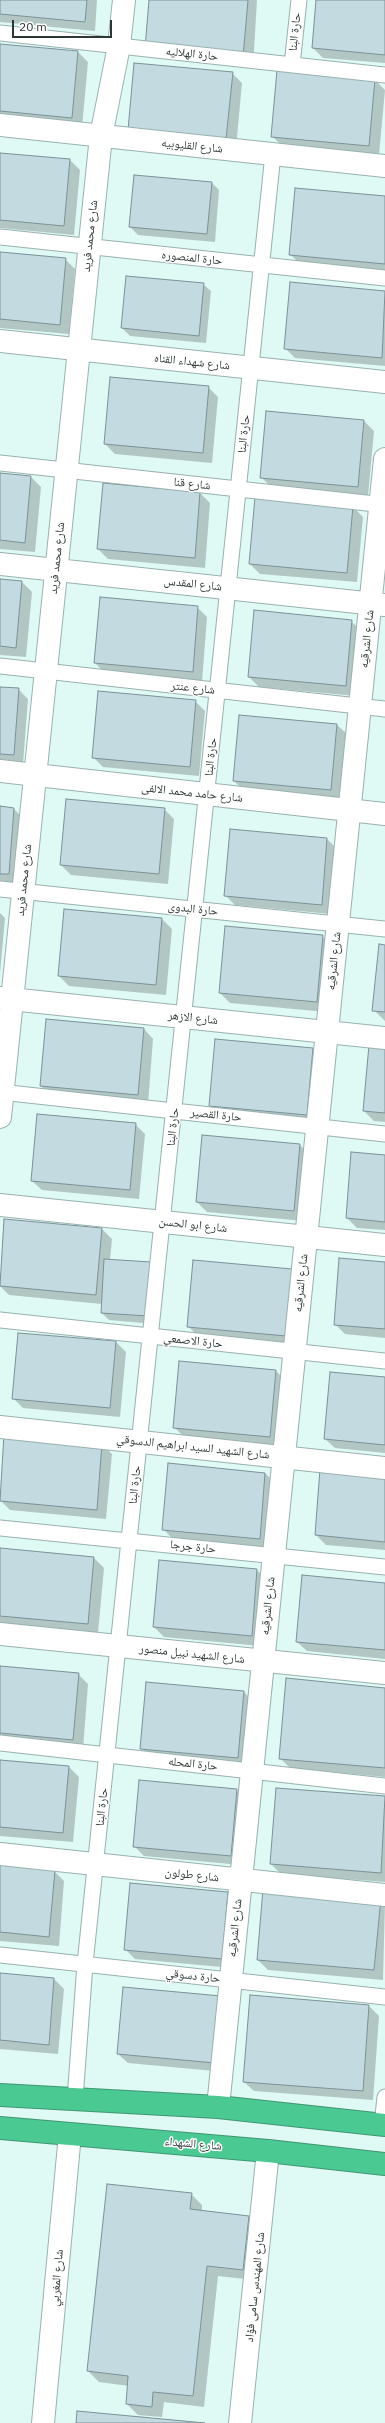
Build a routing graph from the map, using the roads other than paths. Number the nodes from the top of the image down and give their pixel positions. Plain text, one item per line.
1 (124, 0) edge
2 (299, 0) edge
3 (0, 33) edge
4 (119, 46) junction
5 (292, 65) junction
6 (385, 75) edge
7 (0, 125) edge
8 (101, 136) junction
9 (273, 154) junction
10 (385, 166) edge
11 (0, 237) edge
12 (89, 246) junction
13 (262, 265) junction
14 (385, 278) edge
15 (0, 341) edge
16 (79, 349) junction
17 (251, 368) junction
18 (385, 382) edge
19 (385, 459) edge
20 (0, 463) edge
21 (66, 470) junction
22 (238, 489) junction
23 (383, 504) edge
24 (0, 564) edge
25 (56, 570) junction
26 (228, 588) junction
27 (378, 604) edge
28 (0, 666) edge
29 (46, 671) junction
30 (217, 690) junction
31 (360, 706) junction
32 (385, 709) edge
33 (0, 771) edge
34 (35, 775) junction
35 (207, 794) junction
36 (350, 810) junction
37 (385, 814) edge
38 (0, 889) edge
39 (23, 891) junction
40 (195, 909) junction
41 (338, 924) junction
42 (385, 929) edge
43 (6, 999) edge
44 (184, 1017) junction
45 (326, 1032) junction
46 (385, 1038) edge
47 (1, 1092) edge
48 (174, 1111) junction
49 (0, 1117) edge
50 (317, 1126) junction
51 (385, 1134) edge
52 (0, 1205) edge
53 (163, 1222) junction
54 (306, 1236) junction
55 (385, 1244) edge
56 (0, 1320) edge
57 (151, 1336) junction
58 (294, 1351) junction
59 (385, 1361) edge
60 (0, 1427) edge
61 (140, 1442) junction
62 (283, 1457) junction
63 (385, 1468) edge
64 (0, 1528) edge
65 (130, 1541) junction
66 (273, 1555) junction
67 (385, 1567) edge
68 (0, 1634) edge
69 (118, 1646) junction
70 (262, 1661) junction
71 (385, 1673) edge
72 (0, 1743) edge
73 (107, 1755) junction
74 (251, 1771) junction
75 (385, 1786) edge
76 (0, 1854) edge
77 (96, 1864) junction
78 (240, 1880) junction
79 (385, 1895) edge
80 (0, 1955) edge
81 (85, 1964) junction
82 (229, 1980) junction
83 (385, 1997) edge
84 (0, 2095) edge
85 (385, 2097) edge
86 (75, 2099) junction
87 (218, 2107) junction
88 (383, 2125) edge
89 (0, 2128) edge
90 (70, 2134) junction
91 (268, 2151) junction
92 (385, 2164) edge
93 (43, 2423) edge
94 (240, 2423) edge

1 - 4 street, شارع محمد فريد
2 - 5 lane, حارة البنا
3 - 4 lane, حارة الهلاليه
4 - 5 lane, حارة الهلاليه
4 - 8 street, شارع محمد فريد
5 - 6 lane, حارة الهلاليه
7 - 8 street, شارع القليوبيه
8 - 9 street, شارع القليوبيه
8 - 12 street, شارع محمد فريد
9 - 10 street, شارع القليوبيه
9 - 13 lane, حارة البنا
11 - 12 lane, حارة المنصوره
12 - 13 lane, حارة المنصوره
12 - 16 street, شارع محمد فريد
13 - 14 lane, حارة المنصوره
13 - 17 lane, حارة البنا
15 - 16 street, شارع شهداء القناه
16 - 17 street, شارع شهداء القناه
16 - 21 street, شارع محمد فريد
17 - 18 street, شارع شهداء القناه
17 - 22 lane, حارة البنا
19 - 23 street, شارع الشرقيه
20 - 21 lane, شارع قنا
21 - 22 lane, شارع قنا
21 - 25 street, شارع محمد فريد
22 - 23 lane, شارع قنا
22 - 26 lane, حارة البنا
23 - 27 street, شارع الشرقيه
24 - 25 street, شارع المقدس
25 - 26 street, شارع المقدس
25 - 29 street, شارع محمد فريد
26 - 27 street, شارع المقدس
26 - 30 lane, حارة البنا
27 - 31 street, شارع الشرقيه
28 - 29 lane, شارع عنتر
29 - 30 lane, شارع عنتر
29 - 34 street, شارع محمد فريد
30 - 31 lane, شارع عنتر
30 - 35 lane, حارة البنا
31 - 32 lane, شارع عنتر
31 - 36 street, شارع الشرقيه
33 - 34 street, شارع حامد محمد الالفى
34 - 35 street, شارع حامد محمد الالفى
34 - 39 street, شارع محمد فريد
35 - 36 street, شارع حامد محمد الالفى
35 - 40 lane, حارة البنا
36 - 37 street, شارع حامد محمد الالفى
36 - 41 street, شارع الشرقيه
38 - 39 lane, حارة البدوى
39 - 40 lane, حارة البدوى
39 - 43 street, شارع محمد فريد
40 - 41 lane, حارة البدوى
40 - 44 lane, حارة البنا
41 - 42 lane, حارة البدوى
41 - 45 street, شارع الشرقيه
43 - 44 street, شارع الازهر
43 - 47 street, شارع محمد فريد
44 - 45 street, شارع الازهر
44 - 48 lane, حارة البنا
45 - 46 street, شارع الازهر
45 - 50 street, شارع الشرقيه
47 - 48 lane, حارة القصير
47 - 49 street, شارع محمد فريد
48 - 50 lane, حارة القصير
48 - 53 lane, حارة البنا
50 - 51 lane, حارة القصير
50 - 54 street, شارع الشرقيه
52 - 53 street, شارع ابو الحسن
53 - 54 street, شارع ابو الحسن
53 - 57 lane, حارة البنا
54 - 55 street, شارع ابو الحسن
54 - 58 street, شارع الشرقيه
56 - 57 lane, حارة الاصمعي
57 - 58 lane, حارة الاصمعي
57 - 61 lane, حارة البنا
58 - 59 lane, حارة الاصمعي
58 - 62 street, شارع الشرقيه
60 - 61 street, شارع الشهيد السيد ابراهيم الدسوقي
61 - 62 street, شارع الشهيد السيد ابراهيم الدسوقي
61 - 65 lane, حارة البنا
62 - 63 street, شارع الشهيد السيد ابراهيم الدسوقي
62 - 66 street, شارع الشرقيه
64 - 65 lane, حارة جرجا
65 - 66 lane, حارة جرجا
65 - 69 lane, حارة البنا
66 - 67 lane, حارة جرجا
66 - 70 street, شارع الشرقيه
68 - 69 street, شارع الشهيد نبيل منصور
69 - 70 street, شارع الشهيد نبيل منصور
69 - 73 lane, حارة البنا
70 - 71 street, شارع الشهيد نبيل منصور
70 - 74 street, شارع الشرقيه
72 - 73 lane, حارة المحله
73 - 74 lane, حارة المحله
73 - 77 lane, حارة البنا
74 - 75 lane, حارة المحله
74 - 78 street, شارع الشرقيه
76 - 77 street, شارع طولون
77 - 78 street, شارع طولون
77 - 81 lane, حارة البنا
78 - 79 street, شارع طولون
78 - 82 street, شارع الشرقيه
80 - 81 lane, حارة دسوقي
81 - 82 lane, حارة دسوقي
81 - 86 lane, حارة البنا
82 - 83 lane, حارة دسوقي
82 - 87 street, شارع الشرقيه
84 - 86 highway
85 - 88 lane
86 - 87 highway
87 - 88 highway
89 - 90 highway, شارع الشهداء
90 - 91 highway, شارع الشهداء
90 - 93 street, شارع المغربي
91 - 92 highway, شارع الشهداء
91 - 94 street, شارع المهندس سامى فؤاد

